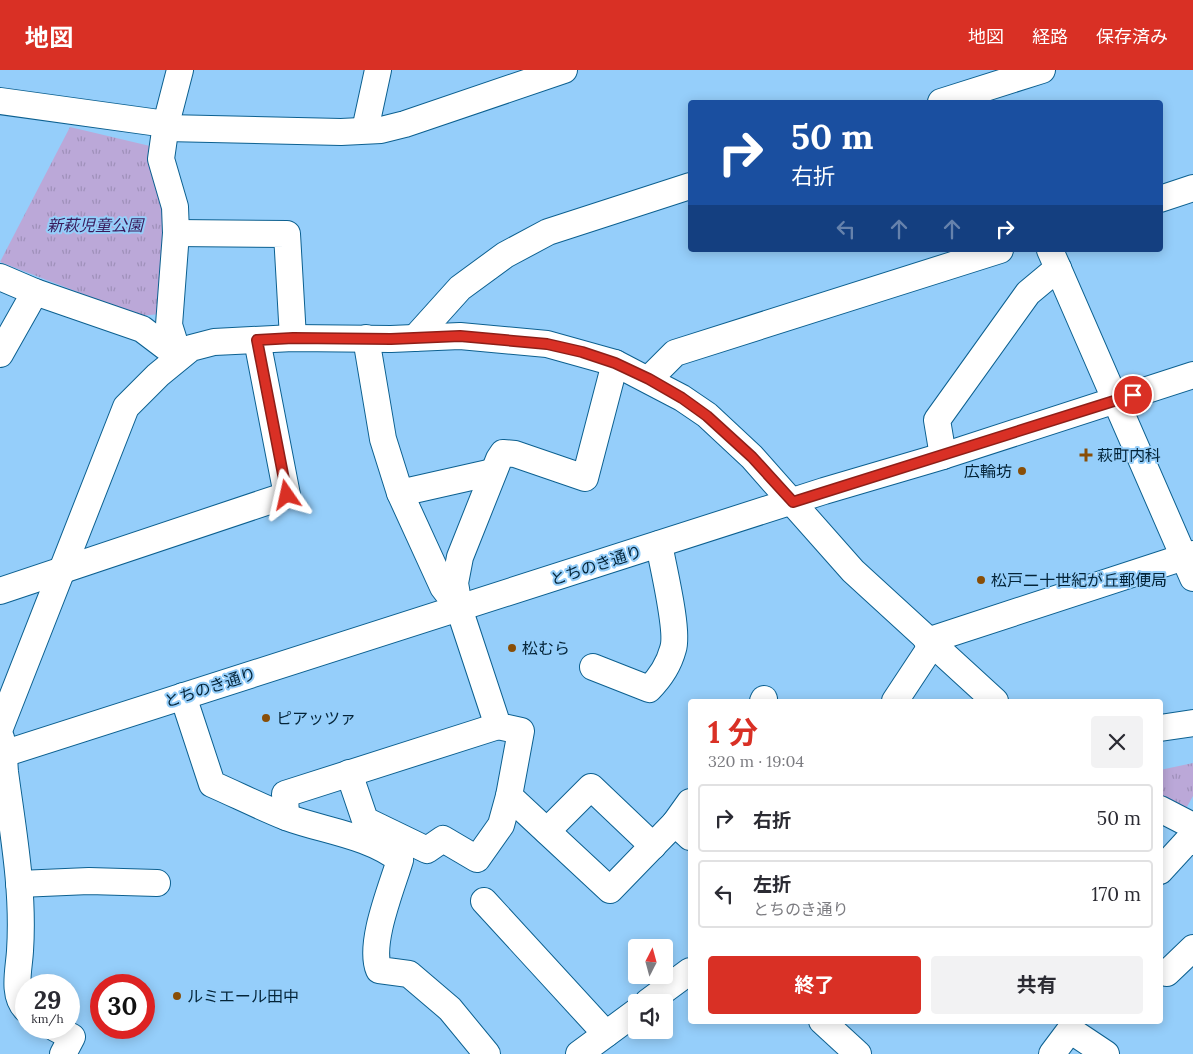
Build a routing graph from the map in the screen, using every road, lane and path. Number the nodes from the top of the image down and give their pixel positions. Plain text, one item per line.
1 (180, 70) edge
2 (378, 70) edge
3 (564, 70) edge
4 (1042, 70) edge
5 (976, 88) edge
6 (946, 100) edge
7 (0, 101) edge
8 (166, 126) junction
9 (366, 130) junction
10 (688, 187) edge
11 (1193, 188) edge
12 (1163, 198) edge
13 (176, 233) junction
14 (994, 252) edge
15 (1054, 259) edge
16 (0, 277) edge
17 (35, 292) junction
18 (293, 338) junction
19 (366, 338) junction
20 (414, 338) junction
21 (257, 340) junction
22 (0, 354) edge
23 (179, 357) junction
24 (615, 363) junction
25 (1193, 375) edge
26 (649, 379) junction
27 (1116, 400) junction
28 (943, 456) junction
29 (493, 472) junction
30 (400, 493) junction
31 (793, 502) junction
32 (659, 544) junction
33 (1190, 563) edge
34 (61, 572) junction
35 (0, 591) edge
36 (459, 608) junction
37 (929, 643) junction
38 (593, 667) dead end
39 (182, 696) junction
40 (896, 699) edge
41 (993, 699) edge
42 (1193, 723) edge
43 (498, 726) junction
44 (1163, 728) edge
45 (1, 742) edge
46 (349, 773) junction
47 (508, 796) junction
48 (688, 809) edge
49 (1163, 811) edge
50 (286, 817) junction
51 (1193, 826) edge
52 (682, 830) edge
53 (547, 831) junction
54 (1193, 835) edge
55 (652, 846) junction
56 (1163, 868) edge
57 (157, 883) dead end
58 (13, 892) edge
59 (484, 901) dead end
60 (1193, 948) edge
61 (688, 972) edge
62 (1167, 973) dead end
63 (18, 974) edge
64 (659, 994) edge
65 (628, 1018) edge
66 (825, 1024) edge
67 (606, 1034) junction
68 (487, 1054) edge
69 (579, 1054) edge
70 (858, 1054) edge
71 (1052, 1054) edge
72 (1106, 1054) edge

1 - 8 street
2 - 9 street
3 - 9 street
4 - 5 street
5 - 6 street
7 - 8 street
8 - 9 street
8 - 13 street
10 - 20 street
11 - 12 street
13 - 18 street
13 - 23 street
14 - 26 street
15 - 27 street
15 - 28 street
16 - 17 street
17 - 22 street
17 - 23 street
18 - 19 street
18 - 21 street
19 - 20 street
19 - 30 street
20 - 24 street
21 - 23 street
21 - 34 street
23 - 34 street
24 - 26 street
24 - 29 street
25 - 27 street, とちのき通り
26 - 31 street
27 - 28 street, とちのき通り
27 - 33 street
28 - 31 street, とちのき通り
29 - 30 street
29 - 36 street
30 - 36 street
31 - 32 street, とちのき通り
31 - 37 street
32 - 36 street, とちのき通り
32 - 38 street
33 - 37 street
34 - 35 street
34 - 45 street
36 - 39 street, とちのき通り
36 - 43 street
37 - 40 street
37 - 41 street
39 - 45 street, とちのき通り
39 - 50 street
42 - 44 street
43 - 46 street
43 - 47 street
45 - 58 street
46 - 47 street
46 - 50 street
47 - 53 street
48 - 52 street
49 - 51 street
50 - 68 street
52 - 55 street
53 - 55 street
53 - 55 street
54 - 56 street
57 - 58 street
58 - 63 street
59 - 67 street
60 - 62 street
61 - 64 street
65 - 67 street
66 - 70 street
67 - 69 street
71 - 72 street

